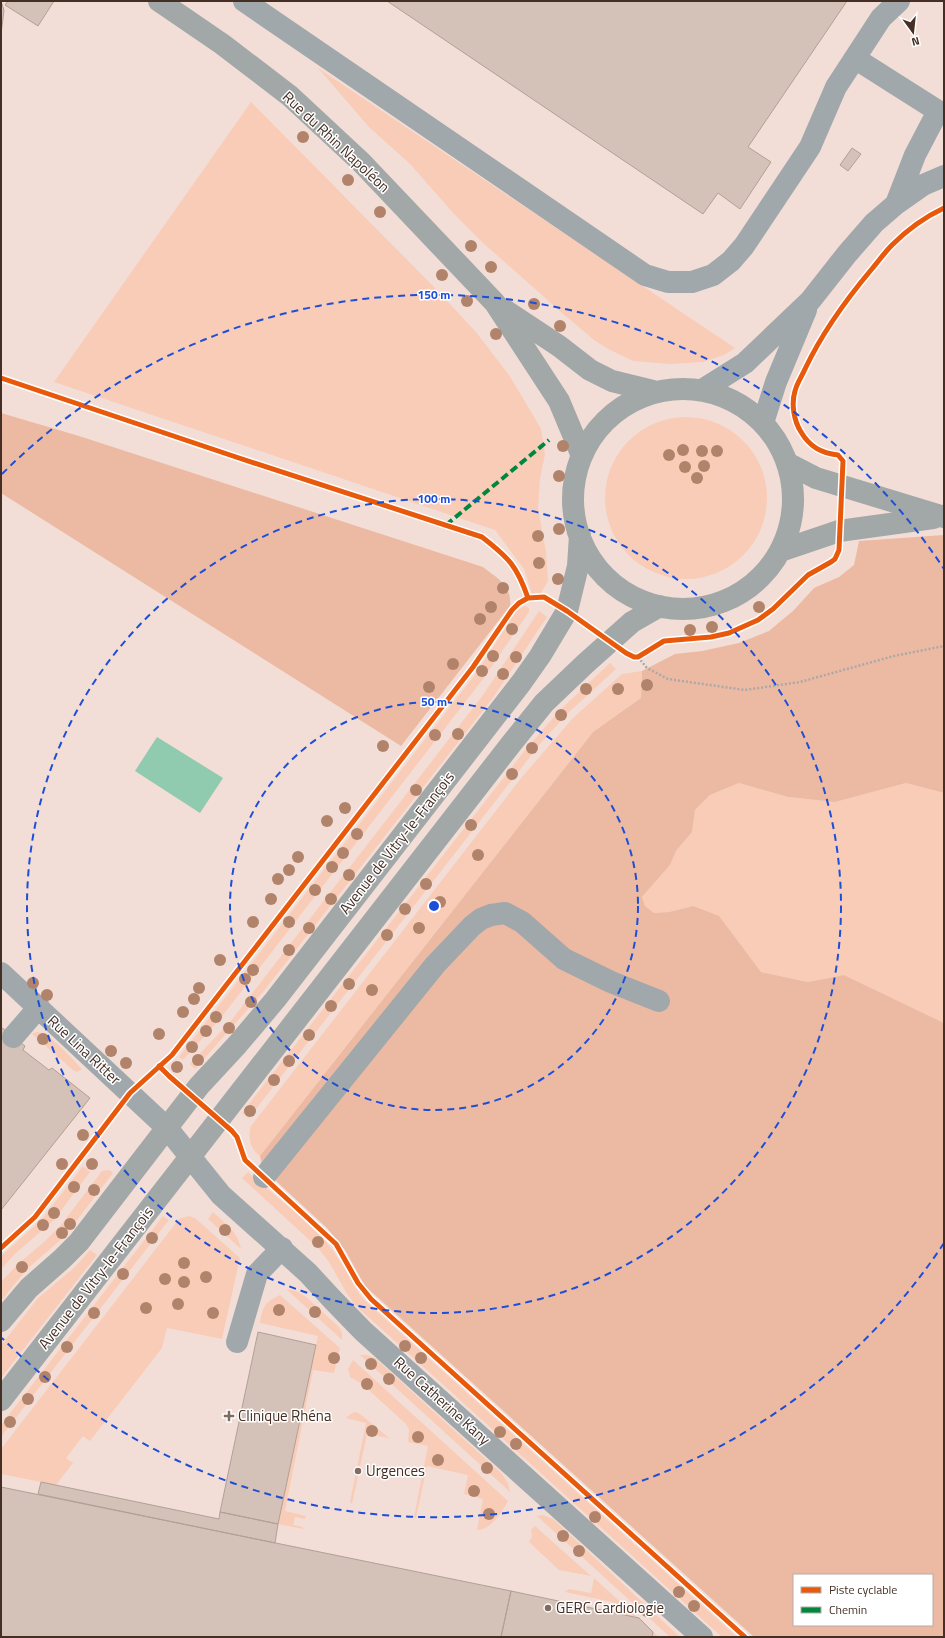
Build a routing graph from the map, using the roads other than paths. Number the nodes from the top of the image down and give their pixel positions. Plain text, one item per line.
1 (159, 1) edge
2 (244, 1) edge
3 (899, 1) edge
4 (856, 59) junction
5 (942, 109) edge
6 (944, 176) edge
7 (896, 204) junction
8 (810, 301) junction
9 (495, 303) junction
10 (702, 390) junction
11 (657, 392) junction
12 (763, 423) junction
13 (582, 456) junction
14 (788, 463) junction
15 (942, 517) edge
16 (580, 535) junction
17 (780, 551) junction
18 (660, 606) junction
19 (1, 973) edge
20 (659, 1001) dead end
21 (39, 1007) junction
22 (13, 1037) dead end
23 (167, 1128) junction
24 (190, 1156) junction
25 (264, 1177) dead end
26 (282, 1248) junction
27 (1, 1321) edge
28 (237, 1342) dead end
29 (1, 1400) edge
30 (702, 1637) edge

1 - 9 main road, Rue du Rhin Napoléon
2 - 4 street
3 - 4 street
4 - 5 street
5 - 7 street
6 - 7 street
7 - 8 street
8 - 10 street
8 - 12 street
9 - 11 main road, Rue du Rhin Napoléon
9 - 13 main road, Rue du Rhin Napoléon
10 - 11 main road
10 - 12 main road
11 - 13 main road
12 - 14 main road
13 - 16 main road
14 - 15 main road
14 - 17 main road
15 - 17 main road
16 - 18 main road
16 - 23 main road, Avenue de Vitry-le-François
17 - 18 main road
18 - 24 main road, Avenue de Vitry-le-François
19 - 21 street, Rue Lina Ritter
20 - 25 street
21 - 22 street
21 - 23 street, Rue Lina Ritter
23 - 24 street
23 - 27 main road, Avenue de Vitry-le-François
24 - 26 street, Rue Catherine Kany
24 - 29 main road, Avenue de Vitry-le-François
26 - 28 street
26 - 30 street, Rue Catherine Kany

